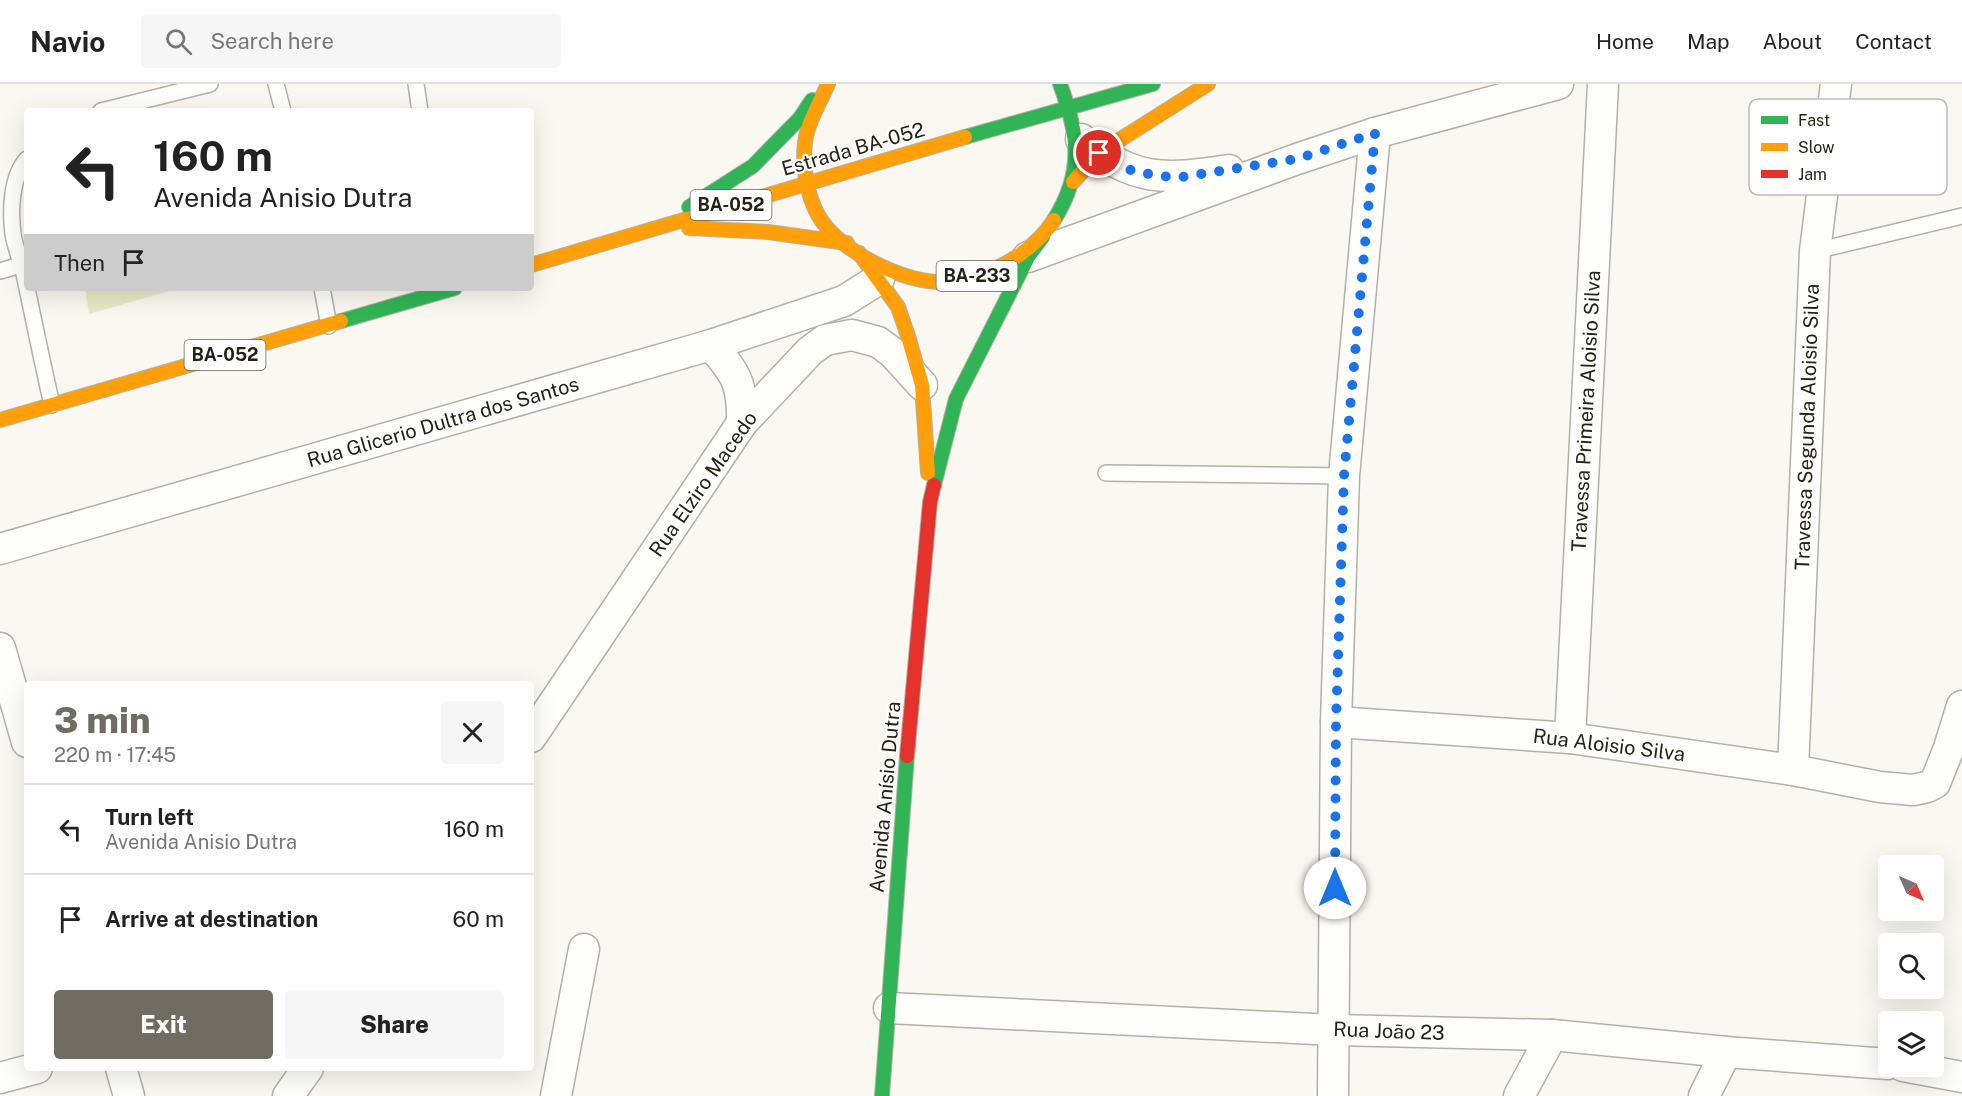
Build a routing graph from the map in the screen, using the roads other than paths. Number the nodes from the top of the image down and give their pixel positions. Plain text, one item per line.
1 (210, 84) edge
2 (276, 84) edge
3 (416, 84) edge
4 (823, 84) edge
5 (828, 84) edge
6 (1060, 84) edge
7 (1153, 84) edge
8 (1208, 84) edge
9 (1558, 84) edge
10 (1603, 84) edge
11 (1836, 84) edge
12 (1834, 99) edge
13 (113, 108) edge
14 (282, 108) edge
15 (420, 108) edge
16 (1082, 132) junction
17 (1375, 133) junction
18 (1297, 159) junction
19 (24, 162) edge
20 (1073, 182) junction
21 (805, 183) junction
22 (1822, 195) edge
23 (1962, 216) edge
24 (657, 227) junction
25 (1049, 229) junction
26 (847, 243) junction
27 (1815, 250) junction
28 (859, 253) junction
29 (1028, 257) junction
30 (24, 264) edge
31 (534, 264) edge
32 (0, 271) edge
33 (879, 279) junction
34 (29, 291) edge
35 (322, 291) edge
36 (444, 291) edge
37 (328, 326) junction
38 (711, 345) junction
39 (922, 385) junction
40 (52, 405) junction
41 (0, 420) edge
42 (742, 423) junction
43 (1106, 473) dead end
44 (1344, 476) junction
45 (930, 502) junction
46 (0, 549) edge
47 (0, 648) edge
48 (1962, 706) edge
49 (1336, 722) junction
50 (24, 732) edge
51 (534, 732) edge
52 (1570, 738) junction
53 (1793, 770) junction
54 (584, 949) dead end
55 (889, 1008) junction
56 (1334, 1029) junction
57 (1552, 1035) junction
58 (1726, 1052) junction
59 (1878, 1063) edge
60 (26, 1071) edge
61 (122, 1071) edge
62 (1944, 1074) edge
63 (1962, 1077) edge
64 (0, 1078) edge
65 (129, 1096) edge
66 (556, 1096) edge
67 (882, 1096) edge
68 (1333, 1096) edge
69 (1519, 1096) edge
70 (1704, 1096) edge

1 - 13 lane
2 - 14 lane
3 - 15 lane
4 - 24 main road
5 - 21 main road, BA-233
6 - 16 main road, BA-233
7 - 16 main road, Estrada BA-052 / BA-052
8 - 16 main road
9 - 17 street
10 - 52 street, Travessa Primeira Aloisio Silva
11 - 12 street, Travessa Segunda Aloisio Silva
16 - 18 street
16 - 20 main road
16 - 20 main road, BA-233
16 - 21 main road, Estrada BA-052 / BA-052
17 - 18 street
17 - 44 street
18 - 29 street
19 - 30 lane
20 - 25 main road, BA-233
21 - 24 main road, Estrada BA-052 / BA-052
21 - 26 main road, BA-233
22 - 27 street, Travessa Segunda Aloisio Silva
23 - 27 lane
24 - 26 main road
24 - 31 main road, Estrada BA-052 / BA-052
25 - 28 main road, BA-233
25 - 29 main road
26 - 28 main road, BA-233
27 - 53 street, Travessa Segunda Aloisio Silva
28 - 33 main road
29 - 45 main road
30 - 32 lane
33 - 38 street, Rua Glicerio Dultra dos Santos
33 - 39 main road
34 - 40 lane
35 - 37 lane
36 - 37 main road, BA-052
37 - 40 main road, BA-052
38 - 42 street
38 - 46 street, Rua Glicerio Dultra dos Santos
39 - 42 street, Rua Elziro Macedo
39 - 45 main road
40 - 41 main road, BA-052
42 - 51 street, Rua Elziro Macedo
43 - 44 lane
44 - 49 street
45 - 55 main road, Avenida Anísio Dutra
47 - 50 street
48 - 53 street, Rua Aloisio Silva
49 - 52 street, Rua Aloisio Silva
49 - 56 street
52 - 53 street, Rua Aloisio Silva
54 - 66 street
55 - 56 street, Rua João 23
55 - 67 main road, Avenida Anísio Dutra
56 - 57 street, Rua João 23
56 - 68 street
57 - 58 street, Rua João 23
57 - 69 street
58 - 59 street, Rua João 23
58 - 70 street
60 - 64 street
61 - 65 street
62 - 63 street

